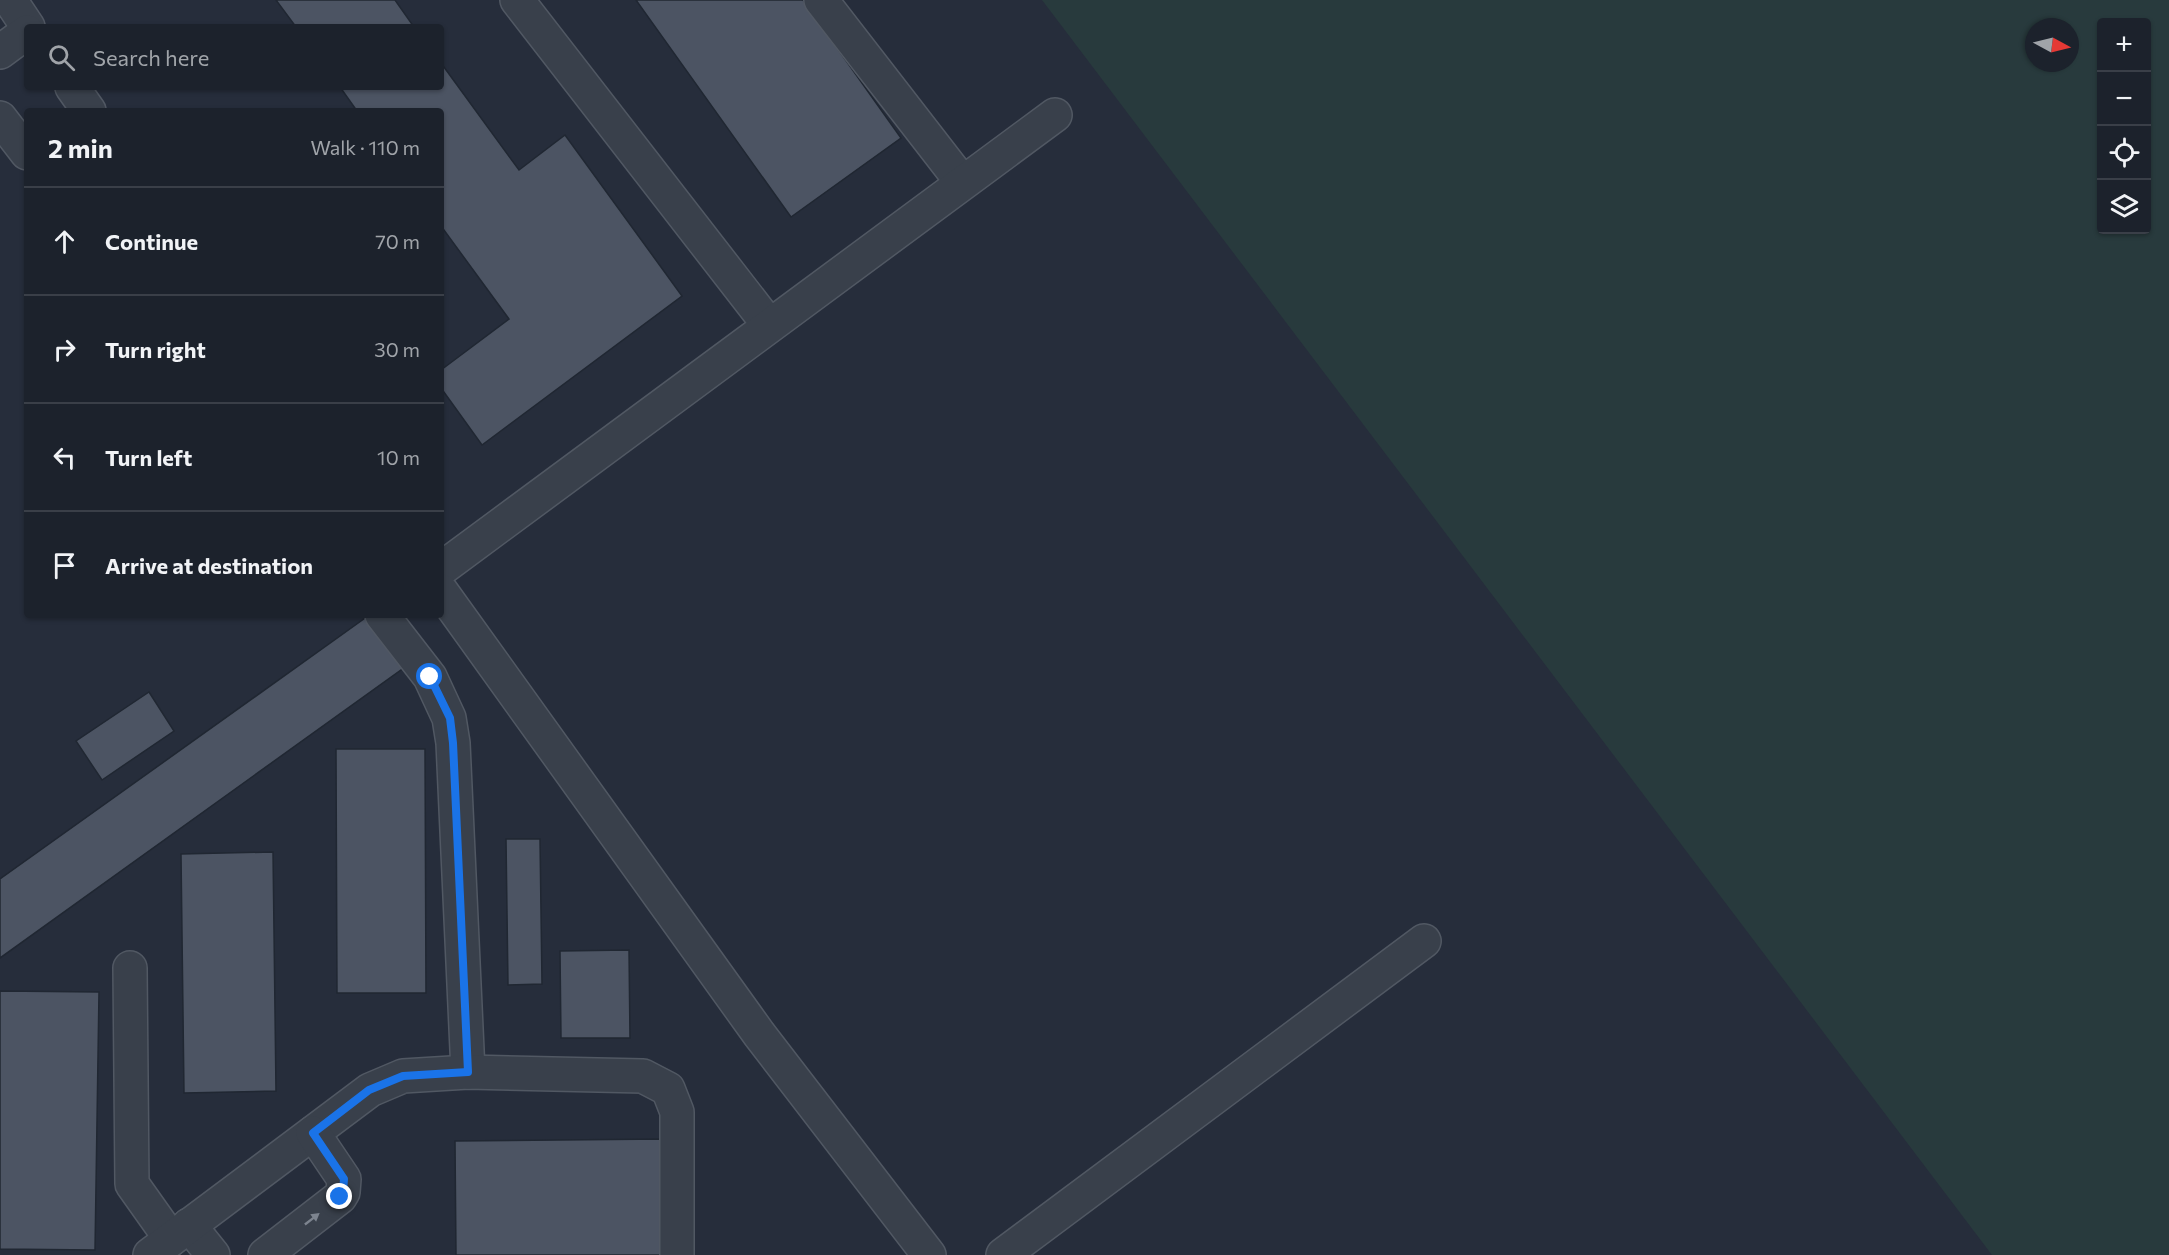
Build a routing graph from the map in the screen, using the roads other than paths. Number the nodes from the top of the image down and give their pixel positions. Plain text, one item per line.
1 (10, 0) edge
2 (517, 0) edge
3 (821, 0) edge
4 (26, 24) edge
5 (24, 34) edge
6 (0, 52) edge
7 (74, 90) edge
8 (87, 108) edge
9 (1055, 115) dead end
10 (0, 118) edge
11 (24, 149) edge
12 (962, 182) junction
13 (769, 325) junction
14 (444, 567) edge
15 (444, 595) edge
16 (384, 618) edge
17 (1424, 941) dead end
18 (130, 968) dead end
19 (468, 1072) junction
20 (313, 1133) junction
21 (170, 1240) edge
22 (213, 1255) edge
23 (265, 1255) edge
24 (677, 1255) edge
25 (929, 1255) edge
26 (1002, 1255) edge

1 - 4 lane
2 - 13 lane
3 - 12 lane
5 - 6 lane
7 - 8 lane
9 - 12 lane
10 - 11 lane
12 - 13 lane
13 - 14 lane
15 - 25 lane
16 - 19 lane
17 - 26 lane
18 - 21 lane
19 - 20 lane
19 - 24 lane
20 - 21 lane
23 -> 20 lane
21 - 22 lane

